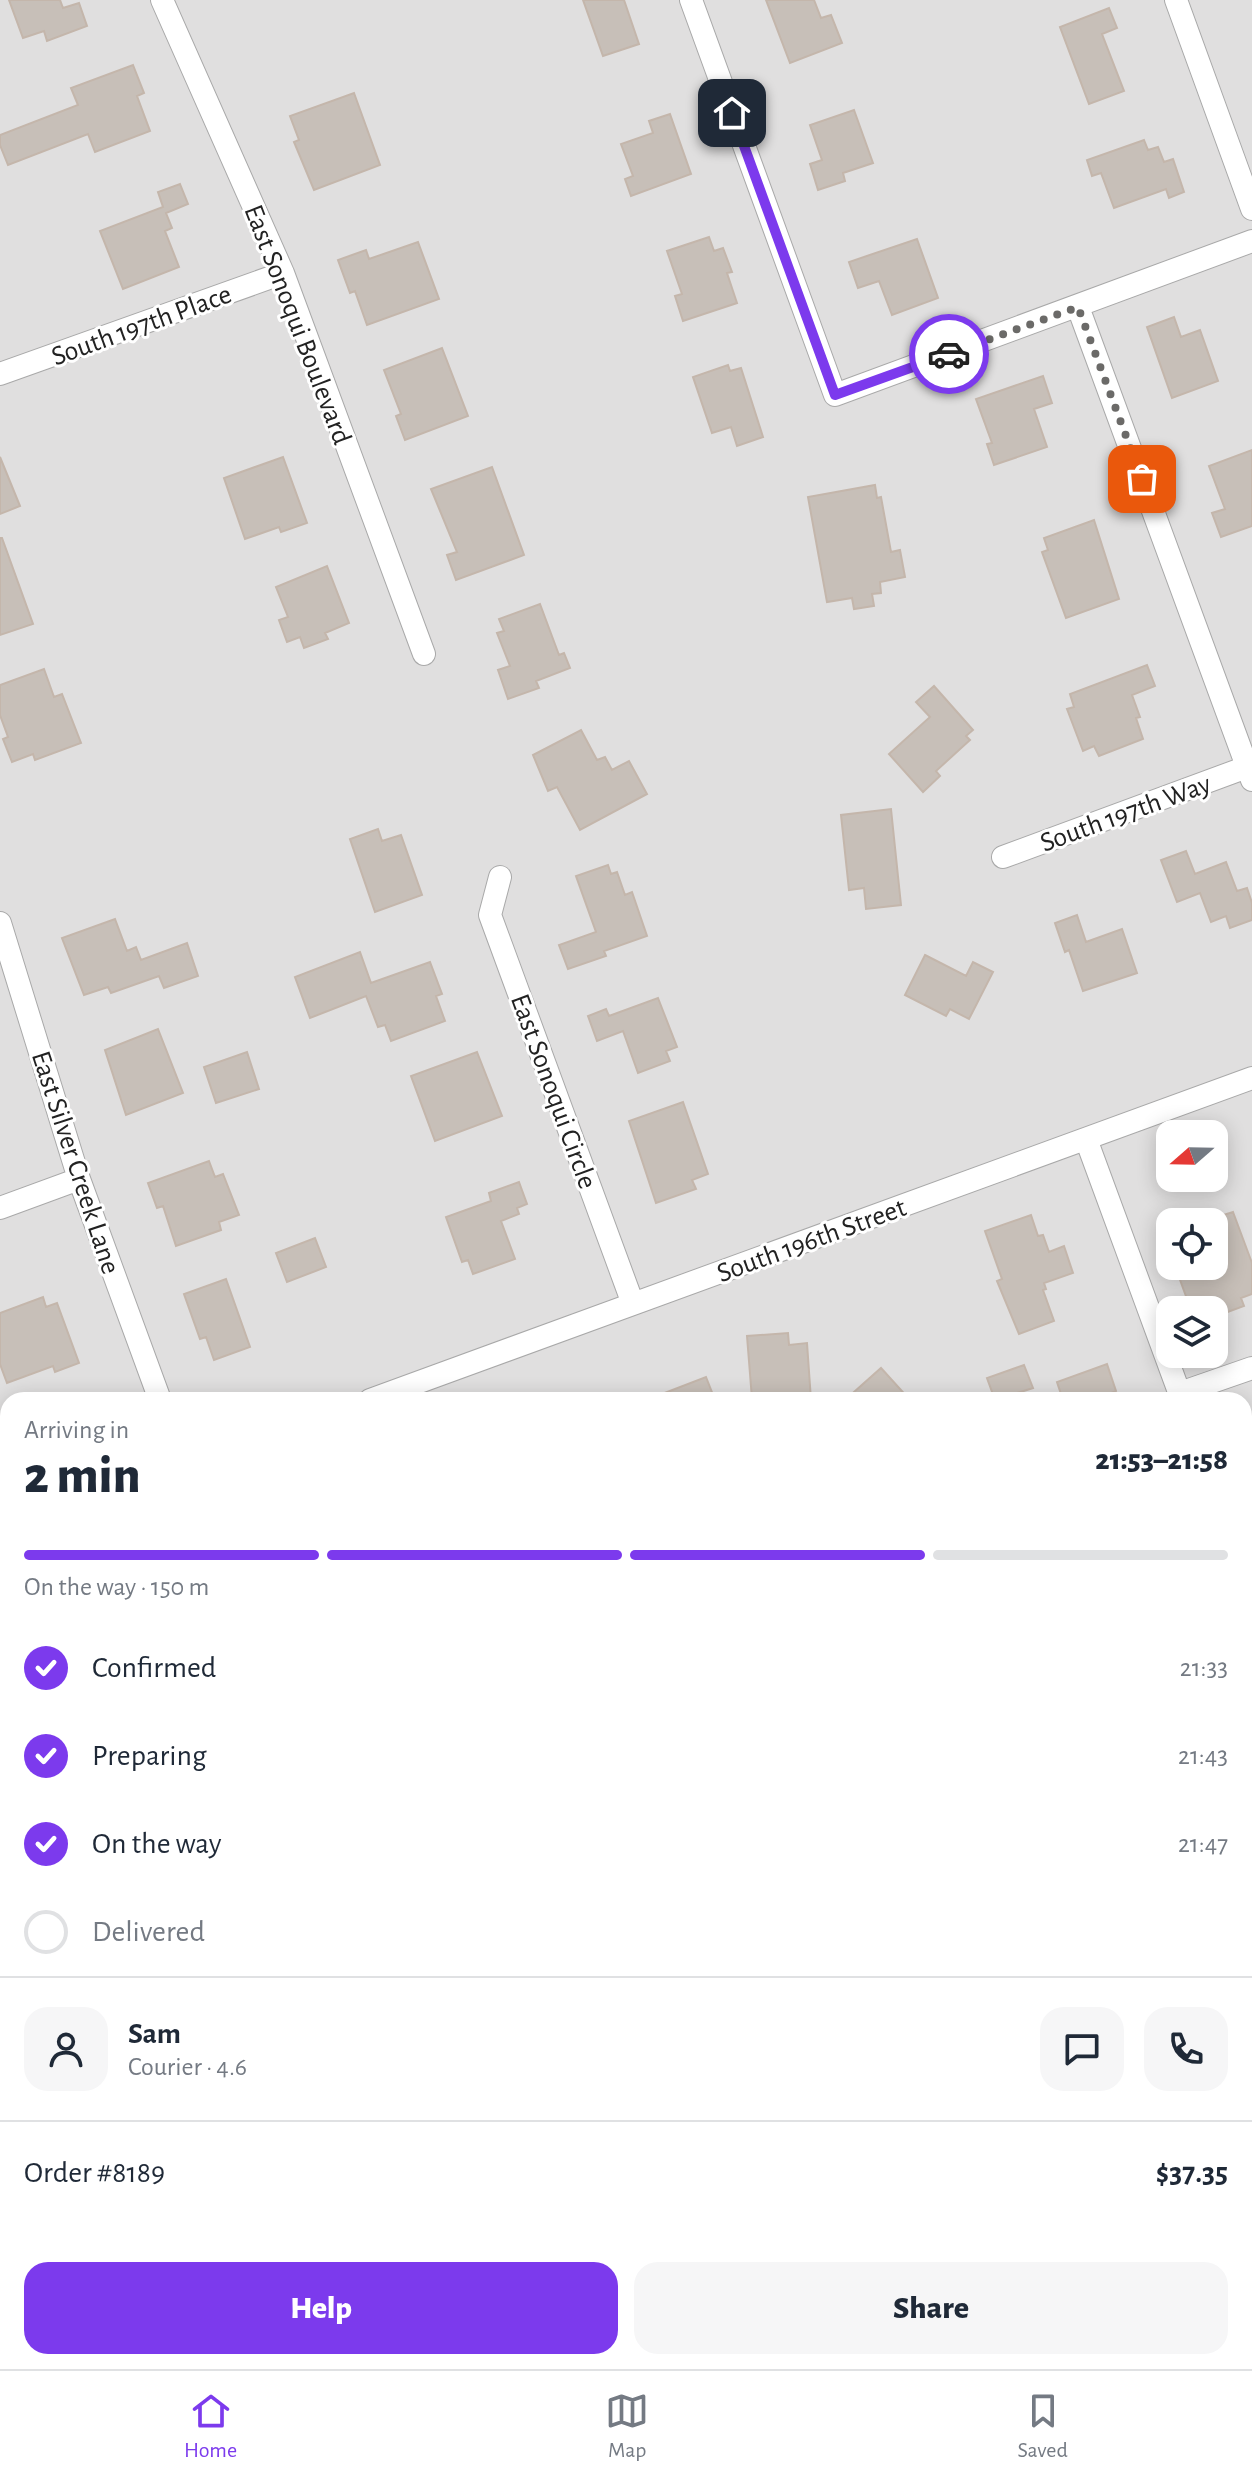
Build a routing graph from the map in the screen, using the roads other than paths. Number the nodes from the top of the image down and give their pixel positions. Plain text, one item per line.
1 (162, 0) edge
2 (691, 0) edge
3 (1176, 0) edge
4 (1252, 209) edge
5 (1252, 241) edge
6 (283, 273) junction
7 (1078, 307) junction
8 (0, 374) edge
9 (424, 654) dead end
10 (1250, 773) edge
11 (1003, 857) dead end
12 (500, 877) dead end
13 (0, 923) edge
14 (1252, 1078) edge
15 (1086, 1139) junction
16 (79, 1179) junction
17 (0, 1208) edge
18 (633, 1304) junction
19 (1252, 1368) edge
20 (157, 1392) edge
21 (392, 1392) edge
22 (1179, 1392) edge
23 (1193, 1392) edge

1 - 6 street, East Sonoqui Boulevard
2 - 7 street
3 - 4 street
5 - 7 street
6 - 8 street, South 197th Place
6 - 9 street, East Sonoqui Boulevard
7 - 10 street
10 - 11 street, South 197th Way
12 - 18 street, East Sonoqui Circle
13 - 16 street, East Silver Creek Lane
14 - 15 street, South 196th Street
15 - 18 street, South 196th Street
15 - 22 street
16 - 17 street
16 - 20 street, East Silver Creek Lane
18 - 21 street, South 196th Street
19 - 23 street

